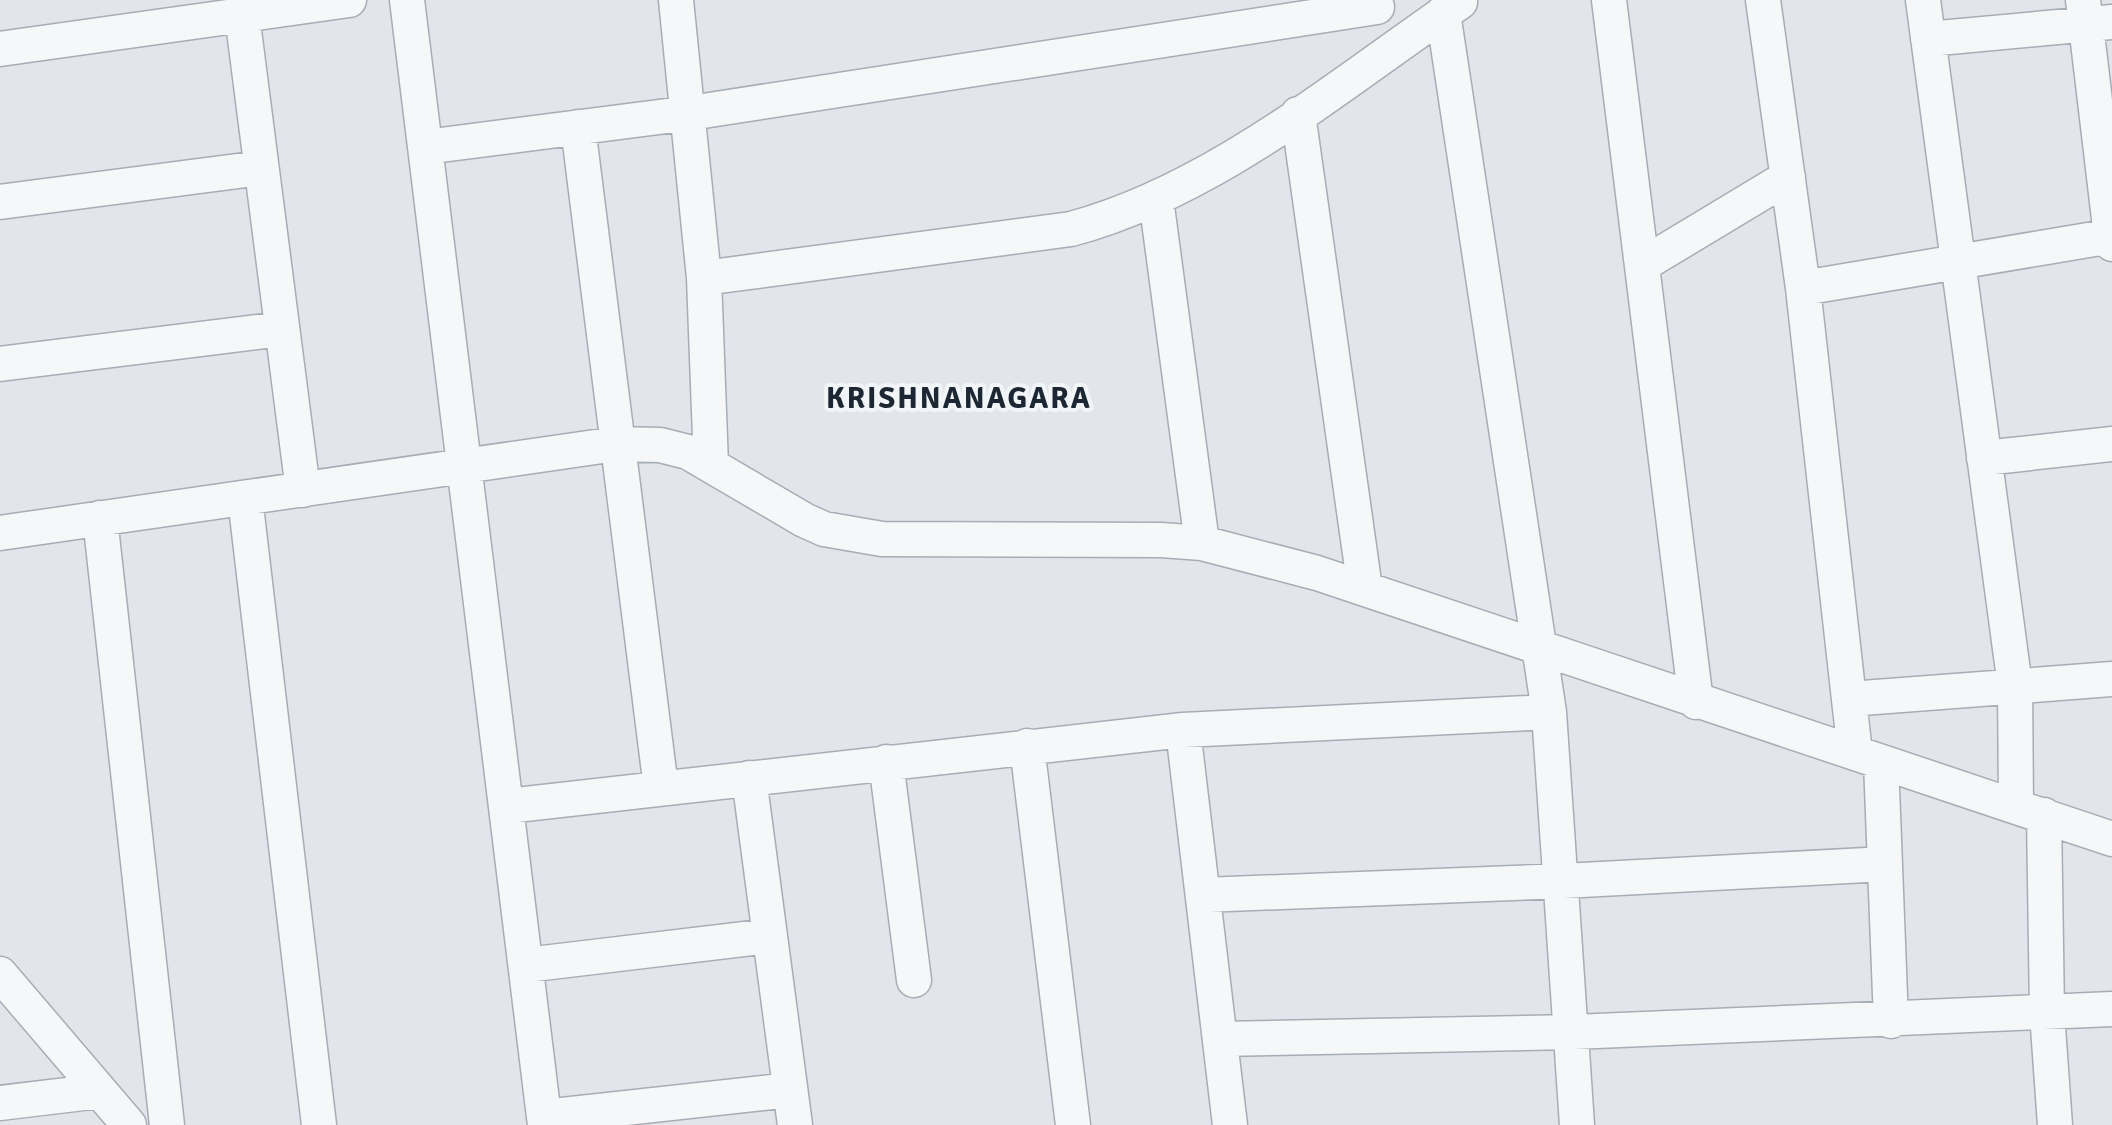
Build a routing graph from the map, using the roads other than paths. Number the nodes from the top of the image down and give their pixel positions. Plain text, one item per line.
1 (349, 0) edge
2 (407, 0) edge
3 (676, 0) edge
4 (1609, 0) edge
5 (1763, 0) edge
6 (1923, 0) edge
7 (1377, 3) edge
8 (1453, 7) edge
9 (242, 15) junction
10 (2094, 15) edge
11 (1928, 39) junction
12 (0, 49) edge
13 (1383, 55) junction
14 (690, 113) junction
15 (1298, 114) junction
16 (578, 127) junction
17 (425, 147) junction
18 (261, 168) junction
19 (1788, 177) junction
20 (1156, 199) junction
21 (0, 202) edge
22 (2112, 236) edge
23 (2112, 244) edge
24 (1957, 262) junction
25 (1642, 265) junction
26 (704, 278) junction
27 (1803, 288) junction
28 (282, 329) junction
29 (0, 364) edge
30 (616, 444) junction
31 (2112, 444) edge
32 (1984, 458) junction
33 (711, 465) junction
34 (465, 467) junction
35 (303, 490) junction
36 (245, 498) junction
37 (100, 518) junction
38 (0, 533) edge
39 (1202, 543) junction
40 (1365, 589) junction
41 (1539, 646) junction
42 (2112, 679) edge
43 (2015, 686) junction
44 (1849, 699) junction
45 (1696, 702) junction
46 (1549, 712) junction
47 (1183, 730) junction
48 (1027, 746) junction
49 (1868, 757) junction
50 (886, 762) junction
51 (749, 778) junction
52 (661, 788) junction
53 (507, 806) junction
54 (2030, 811) junction
55 (2112, 839) edge
56 (1885, 864) junction
57 (1563, 881) junction
58 (1203, 895) junction
59 (769, 936) junction
60 (526, 965) junction
61 (0, 974) edge
62 (914, 980) dead end
63 (2112, 1009) edge
64 (2047, 1013) junction
65 (1891, 1021) junction
66 (1573, 1032) junction
67 (1220, 1039) junction
68 (790, 1090) junction
69 (100, 1091) junction
70 (0, 1103) edge
71 (707, 1112) edge
72 (545, 1121) edge
73 (129, 1125) edge
74 (167, 1125) edge
75 (319, 1125) edge
76 (795, 1125) edge
77 (1073, 1125) edge
78 (1230, 1125) edge
79 (1577, 1125) edge
80 (2055, 1125) edge

1 - 9 street
2 - 17 street
3 - 14 street
4 - 25 street
5 - 19 street
6 - 11 street
7 - 13 street
7 - 14 street
8 - 13 street
8 - 41 street
9 - 12 street
9 - 18 street
10 - 11 street
10 - 22 street
11 - 24 street
13 - 15 street
14 - 16 street
14 - 26 street
15 - 20 street
15 - 40 street
16 - 17 street
16 - 30 street
17 - 34 street
18 - 21 street
18 - 28 street
19 - 25 street
19 - 27 street
20 - 26 street
20 - 39 street
22 - 23 street
22 - 24 street
24 - 27 street
24 - 32 street
25 - 45 street
26 - 33 street
27 - 44 street
28 - 29 street
28 - 35 street
30 - 33 street
30 - 34 street
30 - 52 street
31 - 32 street
32 - 43 street
33 - 39 street
34 - 35 street
34 - 53 street
35 - 36 street
36 - 37 street
36 - 75 street
37 - 38 street
37 - 74 street
39 - 40 street
40 - 41 street
41 - 45 street
41 - 46 street
42 - 43 street
43 - 44 street
43 - 54 street
44 - 49 street
45 - 49 street
46 - 47 street
46 - 57 street
47 - 48 street
47 - 58 street
48 - 50 street
48 - 77 street
49 - 54 street
49 - 56 street
50 - 51 street
50 - 62 street
51 - 52 street
51 - 59 street
52 - 53 street
53 - 60 street
54 - 55 street
54 - 64 street
56 - 57 street
56 - 65 street
57 - 58 street
57 - 66 street
58 - 67 street
59 - 60 street
59 - 68 street
60 - 72 street
61 - 69 street
63 - 64 street
64 - 65 street
64 - 80 street
65 - 66 street
66 - 67 street
66 - 79 street
67 - 78 street
68 - 71 street
68 - 76 street
69 - 70 street
69 - 73 street
71 - 72 street

